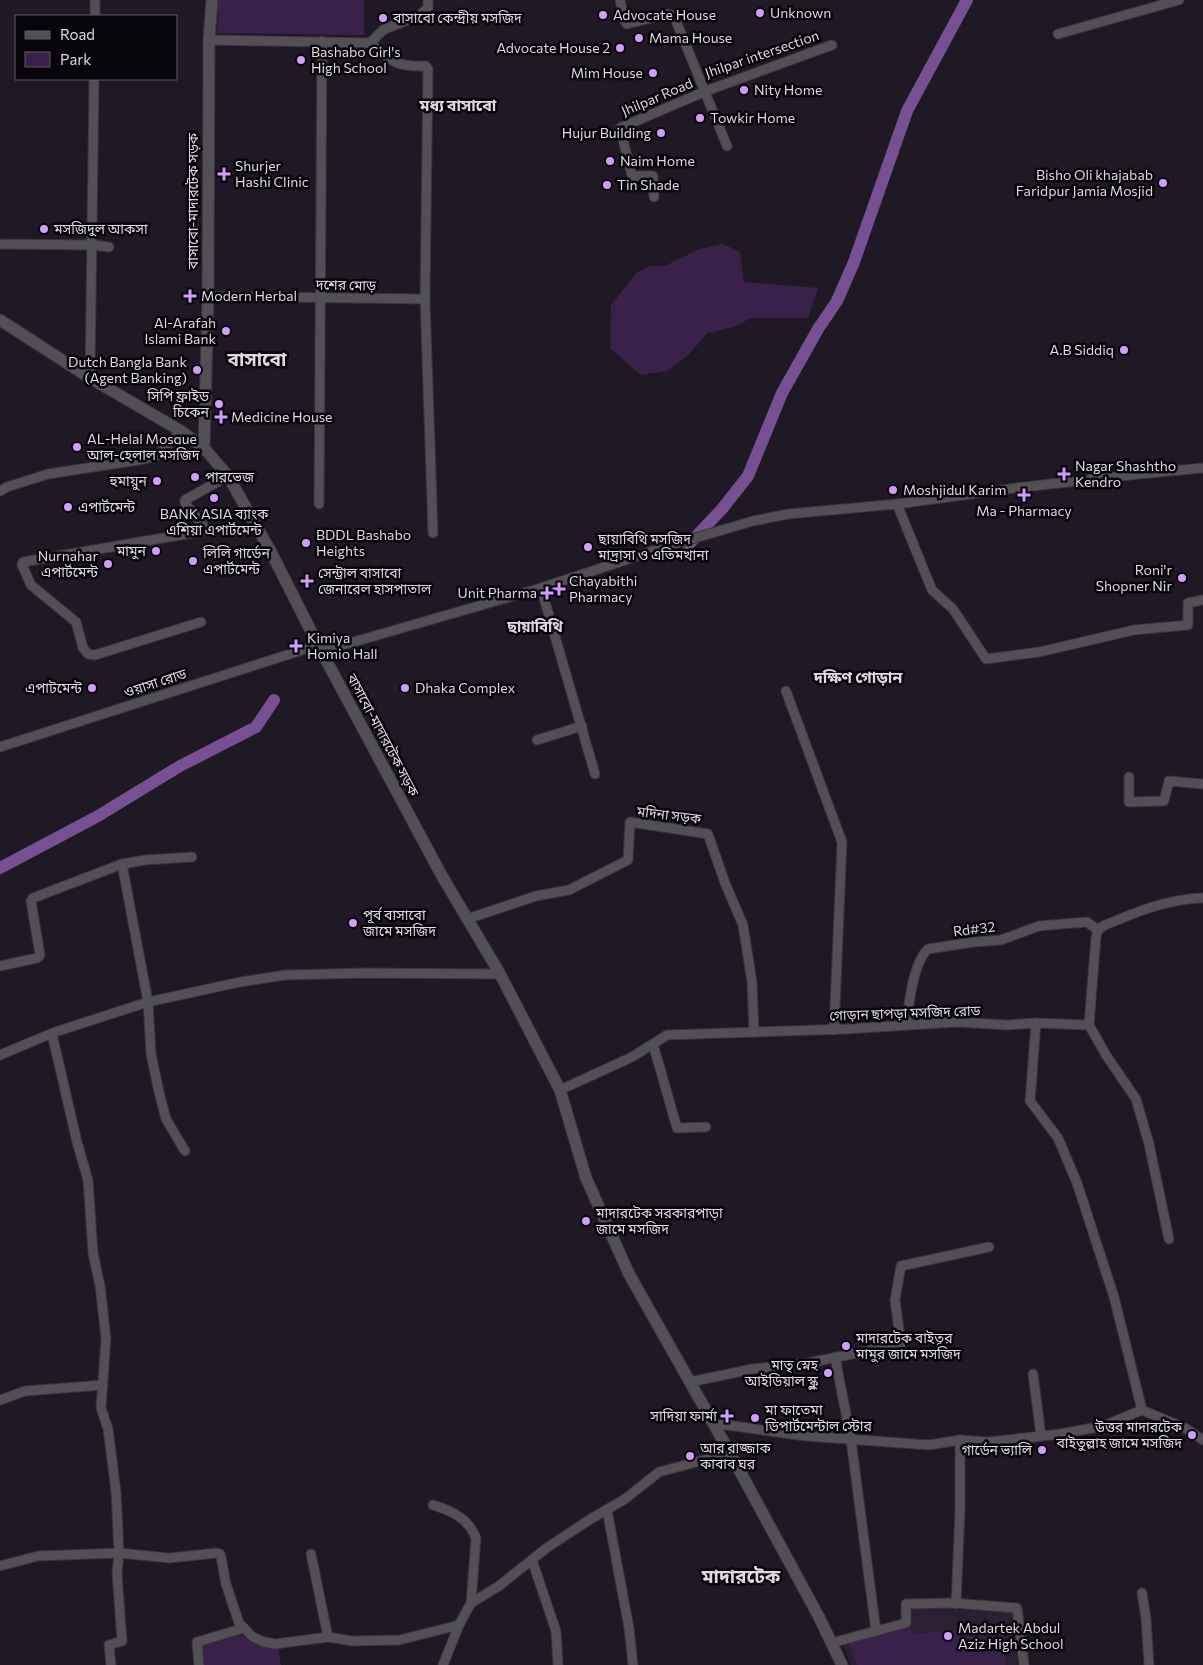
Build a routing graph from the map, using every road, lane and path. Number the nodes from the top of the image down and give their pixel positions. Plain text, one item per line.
1 (96, 0) edge
2 (212, 0) edge
3 (428, 0) edge
4 (620, 0) edge
5 (1179, 0) edge
6 (95, 15) edge
7 (1058, 34) dead end
8 (209, 40) junction
9 (322, 41) junction
10 (370, 43) junction
11 (832, 45) dead end
12 (94, 80) edge
13 (706, 91) junction
14 (727, 146) dead end
15 (654, 198) dead end
16 (0, 244) edge
17 (92, 245) junction
18 (109, 247) dead end
19 (208, 296) junction
20 (320, 298) junction
21 (425, 299) junction
22 (0, 320) edge
23 (90, 378) junction
24 (181, 432) junction
25 (204, 448) junction
26 (1203, 468) edge
27 (228, 476) junction
28 (0, 491) edge
29 (319, 504) dead end
30 (897, 504) junction
31 (433, 532) dead end
32 (541, 588) junction
33 (1203, 600) edge
34 (201, 622) dead end
35 (320, 648) junction
36 (786, 690) dead end
37 (582, 726) junction
38 (537, 740) dead end
39 (0, 747) edge
40 (596, 774) dead end
41 (1129, 777) dead end
42 (1203, 784) edge
43 (192, 856) dead end
44 (122, 864) junction
45 (1203, 898) edge
46 (467, 919) junction
47 (1098, 930) junction
48 (0, 966) edge
49 (500, 974) junction
50 (148, 1002) junction
51 (1036, 1022) junction
52 (907, 1025) junction
53 (1088, 1025) junction
54 (834, 1030) junction
55 (754, 1032) junction
56 (52, 1034) junction
57 (653, 1044) junction
58 (0, 1055) edge
59 (560, 1090) junction
60 (706, 1127) dead end
61 (185, 1151) dead end
62 (1169, 1239) dead end
63 (989, 1247) dead end
64 (835, 1357) junction
65 (1033, 1374) dead end
66 (690, 1382) junction
67 (103, 1385) junction
68 (0, 1400) edge
69 (1142, 1410) junction
70 (713, 1423) junction
71 (1041, 1436) junction
72 (850, 1440) junction
73 (960, 1440) junction
74 (1203, 1440) edge
75 (730, 1453) junction
76 (433, 1505) dead end
77 (607, 1510) junction
78 (119, 1553) junction
79 (311, 1554) dead end
80 (532, 1560) junction
81 (0, 1566) edge
82 (1142, 1593) dead end
83 (471, 1603) junction
84 (956, 1604) junction
85 (459, 1625) junction
86 (244, 1628) junction
87 (876, 1631) junction
88 (328, 1637) junction
89 (831, 1643) junction
90 (111, 1665) edge
91 (199, 1665) edge
92 (443, 1665) edge
93 (558, 1665) edge
94 (633, 1665) edge
95 (842, 1665) edge
96 (1024, 1665) edge
97 (1149, 1665) edge

1 - 6 street
2 - 8 street, বাসাবো-মাদারটেক সড়ক
3 - 10 street
4 - 13 street, Jhilpar intersection
5 - 7 street
8 - 9 street
8 - 19 street, বাসাবো-মাদারটেক সড়ক
9 - 10 street
9 - 20 street
10 - 21 street
11 - 13 street, Jhilpar intersection
12 - 17 street
13 - 14 street
13 - 15 street, Jhilpar Road
16 - 17 street
17 - 18 street
17 - 23 street
19 - 20 street, দশের মোড়
19 - 25 street, বাসাবো-মাদারটেক সড়ক
20 - 21 street, দশের মোড়
20 - 29 street
21 - 31 street
22 - 23 street
23 - 24 street
24 - 25 street
24 - 28 street
25 - 27 street, বাসাবো-মাদারটেক সড়ক
26 - 30 street, ওয়াসা রোড
27 - 34 street
27 - 35 street, বাসাবো-মাদারটেক সড়ক
30 - 32 street, ওয়াসা রোড
30 - 33 street
32 - 35 street, ওয়াসা রোড
32 - 37 street
35 - 39 street, ওয়াসা রোড
35 - 46 street, বাসাবো-মাদারটেক সড়ক
36 - 54 street
37 - 38 street
37 - 40 street
41 - 42 street
43 - 44 street
44 - 48 street
44 - 50 street
45 - 47 street
46 - 49 street, বাসাবো-মাদারটেক সড়ক
46 - 55 street, মদিনা সড়ক
47 - 52 street, Rd#32
47 - 53 street
49 - 50 street
49 - 59 street, বাসাবো-মাদারটেক সড়ক
50 - 56 street
50 - 61 street
51 - 52 street, গোড়ান ছাপড়া মসজিদ রোড
51 - 53 street, গোড়ান ছাপড়া মসজিদ রোড
51 - 69 street
52 - 54 street, গোড়ান ছাপড়া মসজিদ রোড
53 - 62 street
54 - 55 street, গোড়ান ছাপড়া মসজিদ রোড
55 - 57 street, গোড়ান ছাপড়া মসজিদ রোড
56 - 58 street
56 - 67 street
57 - 59 street, গোড়ান ছাপড়া মসজিদ রোড
57 - 60 street
59 - 66 street, বাসাবো-মাদারটেক সড়ক
63 - 64 street
64 - 66 street
64 - 72 street
65 - 71 street
66 - 70 street, বাসাবো-মাদারটেক সড়ক
67 - 68 street
67 - 78 street
69 - 71 street
69 - 74 street
70 - 72 street
70 - 75 street, বাসাবো-মাদারটেক সড়ক
71 - 73 street
72 - 73 street
72 - 87 street
73 - 84 street
75 - 77 street
75 - 89 street, বাসাবো-মাদারটেক সড়ক
76 - 83 street
77 - 80 street
77 - 94 street
78 - 81 street
78 - 86 street
78 - 90 street
79 - 88 street
80 - 83 street
80 - 93 street
82 - 97 street
83 - 85 street
84 - 87 street
84 - 96 street
85 - 88 street
85 - 92 street
86 - 88 street
86 - 91 street
87 - 89 street
89 - 95 street, বাসাবো-মাদারটেক সড়ক

